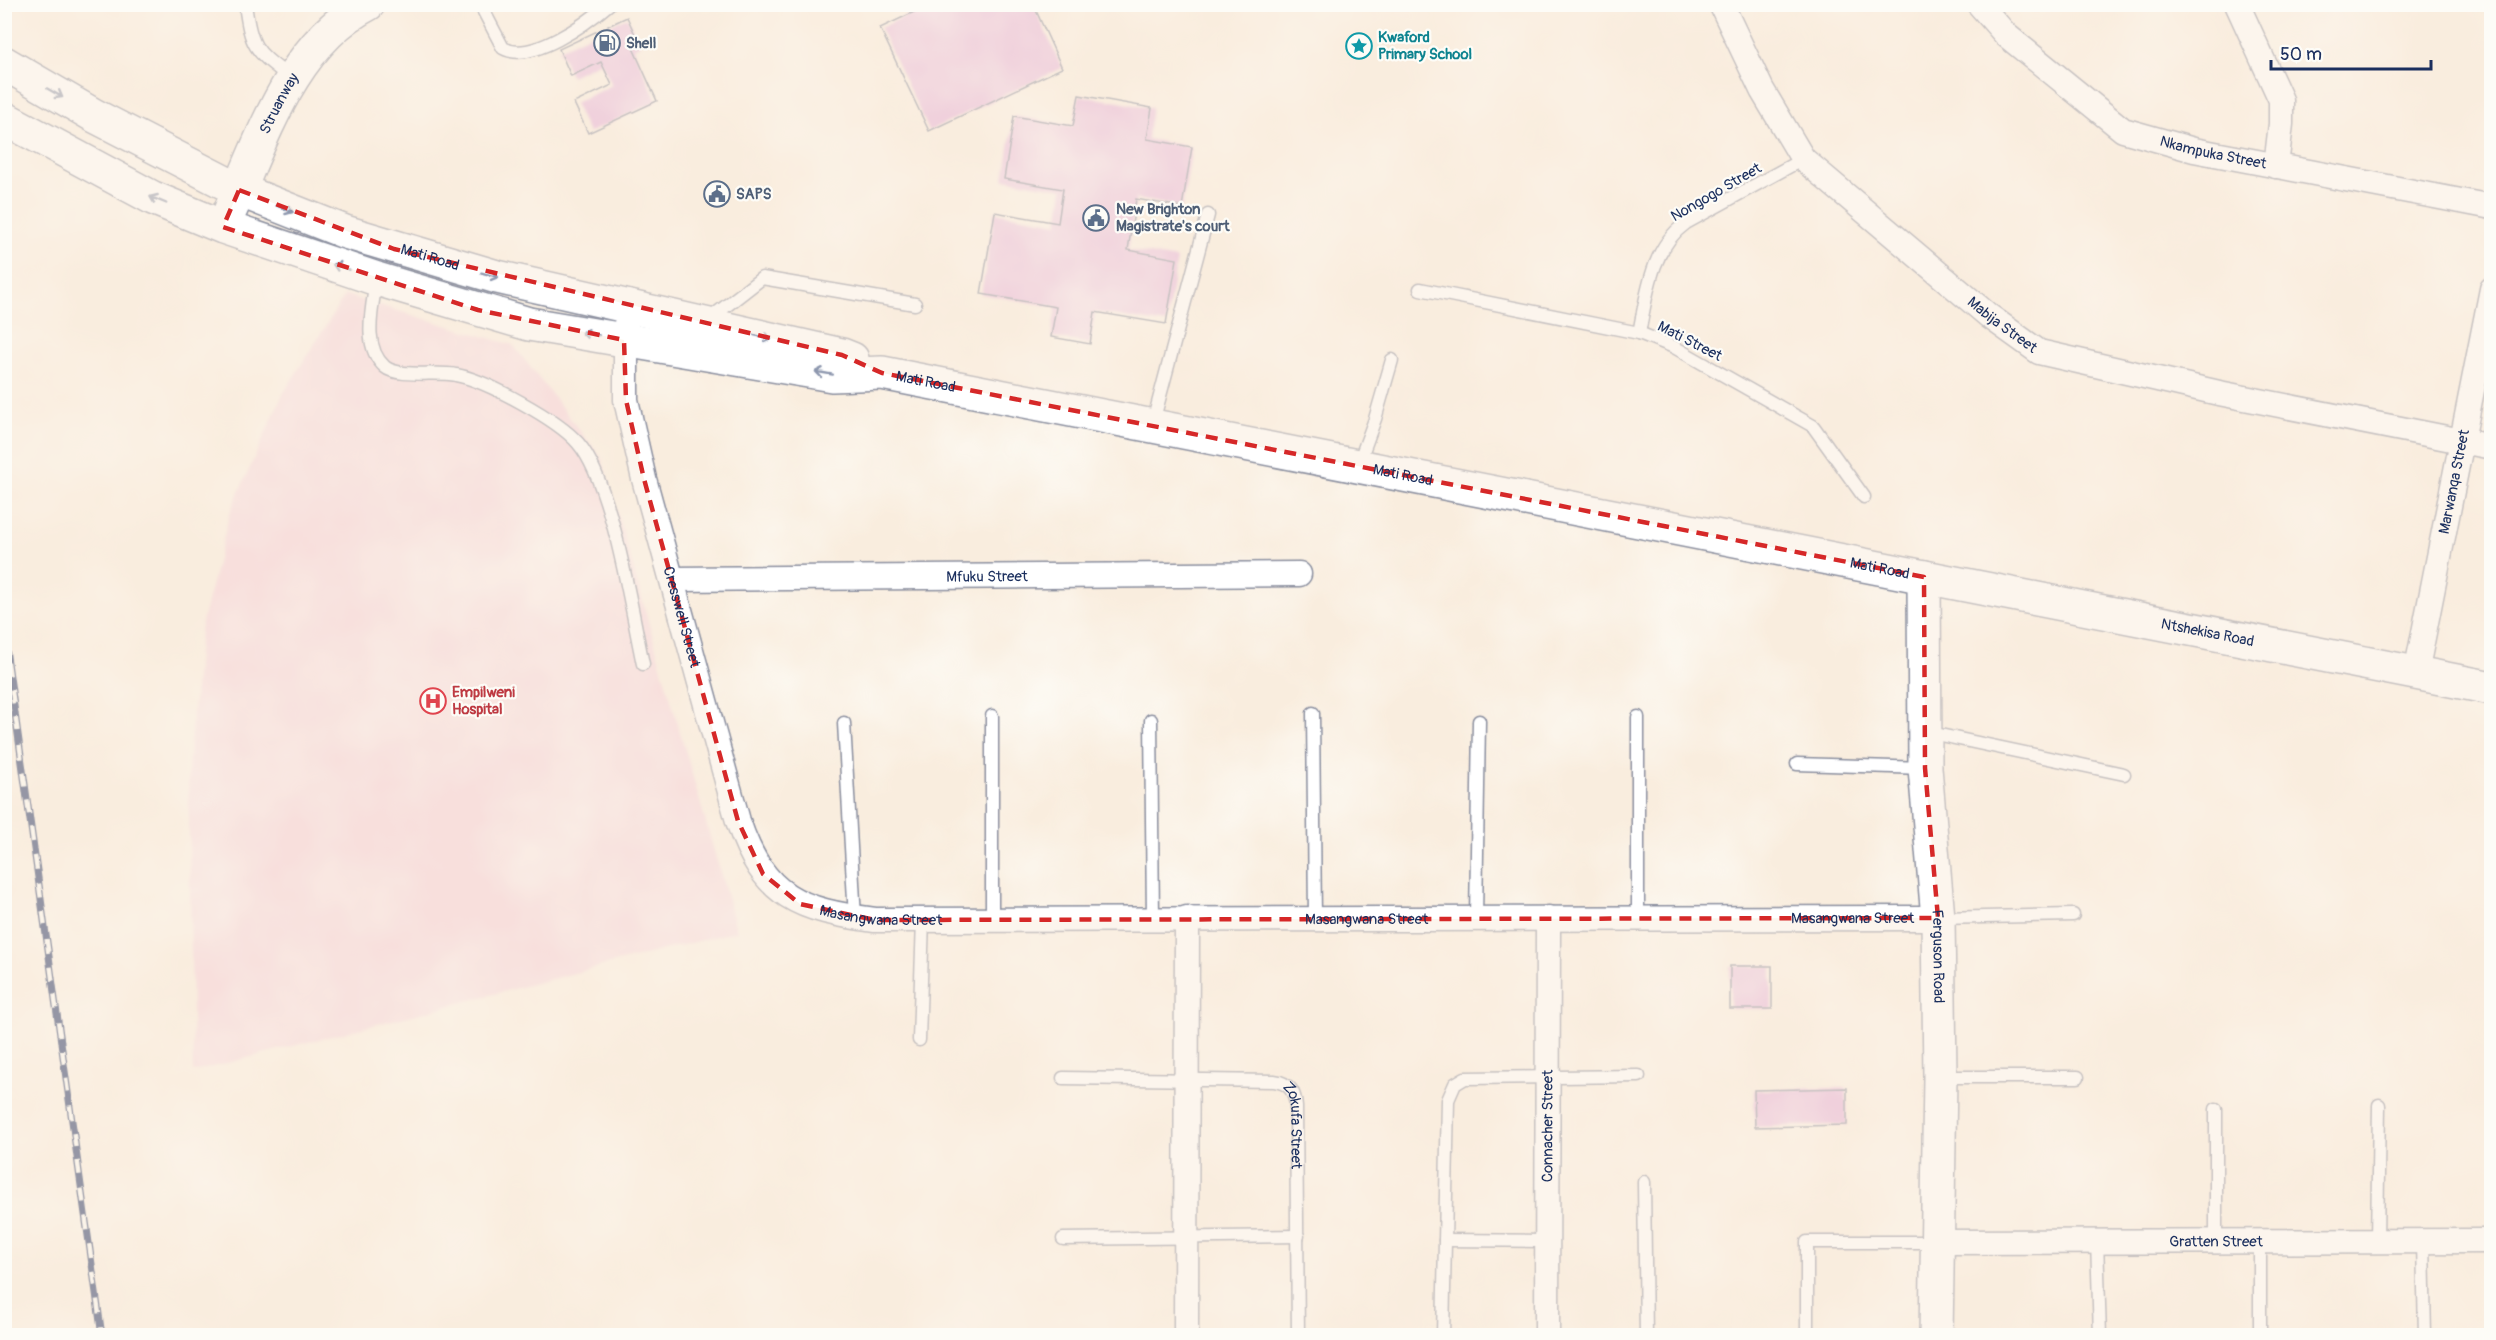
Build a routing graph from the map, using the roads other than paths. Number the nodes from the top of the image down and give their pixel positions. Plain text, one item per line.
1 (245, 4) edge
2 (368, 4) edge
3 (480, 4) edge
4 (609, 4) edge
5 (1721, 4) edge
6 (1979, 4) edge
7 (2237, 4) edge
8 (4, 63) edge
9 (292, 80) junction
10 (4, 118) edge
11 (1803, 159) junction
12 (2276, 166) junction
13 (239, 190) junction
14 (2492, 207) edge
15 (1208, 215) dead end
16 (223, 227) junction
17 (376, 279) junction
18 (1420, 289) dead end
19 (2492, 289) edge
20 (740, 294) junction
21 (915, 304) dead end
22 (628, 307) junction
23 (726, 328) junction
24 (1639, 333) junction
25 (624, 339) junction
26 (1392, 360) dead end
27 (1152, 426) junction
28 (2461, 440) junction
29 (2492, 447) edge
30 (1358, 466) junction
31 (1864, 497) dead end
32 (1299, 574) dead end
33 (1924, 577) junction
34 (673, 579) junction
35 (643, 664) dead end
36 (2416, 673) junction
37 (2492, 688) edge
38 (1313, 713) dead end
39 (992, 716) dead end
40 (1638, 717) dead end
41 (1151, 720) dead end
42 (1479, 721) dead end
43 (844, 723) dead end
44 (1925, 732) junction
45 (1797, 764) dead end
46 (1925, 768) junction
47 (2124, 774) dead end
48 (800, 904) joint
49 (2073, 915) dead end
50 (855, 918) junction
51 (1153, 918) junction
52 (1187, 918) junction
53 (1315, 918) junction
54 (1476, 918) junction
55 (1548, 918) junction
56 (1638, 918) junction
57 (1938, 918) junction
58 (992, 919) junction
59 (923, 920) junction
60 (919, 1040) dead end
61 (1639, 1077) dead end
62 (1940, 1077) junction
63 (2078, 1077) dead end
64 (1063, 1078) dead end
65 (1186, 1078) junction
66 (1547, 1078) junction
67 (2379, 1105) dead end
68 (2216, 1109) dead end
69 (1644, 1182) dead end
70 (1298, 1236) junction
71 (1063, 1239) dead end
72 (1185, 1239) junction
73 (1445, 1240) junction
74 (2097, 1240) junction
75 (2216, 1240) junction
76 (1548, 1241) junction
77 (2260, 1241) junction
78 (2377, 1241) junction
79 (2423, 1241) junction
80 (2492, 1241) edge
81 (1938, 1242) junction
82 (1186, 1335) edge
83 (1298, 1335) edge
84 (1443, 1335) edge
85 (1547, 1335) edge
86 (1646, 1335) edge
87 (1807, 1335) edge
88 (1936, 1335) edge
89 (2100, 1335) edge
90 (2260, 1335) edge
91 (2425, 1335) edge

1 - 9 lane
2 - 9 street, Struanway
3 - 4 lane
5 - 11 street, Mabija Street
6 - 12 street, Nkampuka Street
7 - 12 street
8 -> 13 street, Mati Road
9 - 13 street, Struanway
16 -> 10 street, Mati Road
11 - 24 lane, Nongogo Street
11 - 28 street, Mabija Street
12 - 14 street, Nkampuka Street
13 - 16 street, Struanway
13 -> 22 street, Mati Road
15 - 27 lane
17 -> 16 street, Mati Road
25 -> 17 street, Mati Road
17 - 35 lane
18 - 24 lane, Mati Street
19 - 28 street, Marwanqa Street
20 - 21 lane
20 - 23 lane
20 - 23 lane
22 - 23 street, Mati Road
22 - 25 street, Cresswell Street
23 - 25 street, Mati Road
23 - 27 street, Mati Road
24 - 31 lane, Mati Street
25 - 34 street, Cresswell Street
26 - 30 lane
27 - 30 street, Mati Road
28 - 29 street, Mabija Street
28 - 36 street, Marwanqa Street
30 - 33 street, Mati Road
32 - 34 street, Mfuku Street
33 - 36 street, Ntshekisa Road
33 - 44 street, Ferguson Road
34 - 48 street, Cresswell Street
36 - 37 street, Ntshekisa Road
38 - 53 lane
39 - 58 lane
40 - 56 lane
41 - 51 lane
42 - 54 lane
43 - 50 lane
44 - 46 street, Ferguson Road
44 - 47 lane
45 - 46 lane
46 - 57 street, Ferguson Road
48 - 50 street, Masangwana Street
49 - 57 lane
50 - 59 street, Masangwana Street
51 - 52 street, Masangwana Street
51 - 58 street, Masangwana Street
52 - 53 street, Masangwana Street
52 - 65 street
53 - 54 street, Masangwana Street
54 - 55 street, Masangwana Street
55 - 56 street, Masangwana Street
55 - 66 street, Connacher Street
56 - 57 street, Masangwana Street
57 - 62 street, Ferguson Road
58 - 59 street, Masangwana Street
59 - 60 lane
61 - 66 lane
62 - 63 lane
62 - 81 street, Ferguson Road
64 - 65 lane, Zokufa Street
65 - 70 lane, Zokufa Street
65 - 72 street
66 - 73 lane
66 - 76 street, Connacher Street
67 - 78 lane
68 - 75 lane
69 - 86 lane
70 - 72 lane
70 - 83 lane, Zokufa Street
71 - 72 lane
72 - 82 street
73 - 76 lane
73 - 84 lane
74 - 75 street, Gratten Street
74 - 81 street, Gratten Street
74 - 89 lane
75 - 77 street, Gratten Street
76 - 85 street, Connacher Street
77 - 78 street, Gratten Street
77 - 90 lane
78 - 79 street, Gratten Street
79 - 80 street, Gratten Street
79 - 91 lane
81 - 87 lane
81 - 88 street, Ferguson Road

